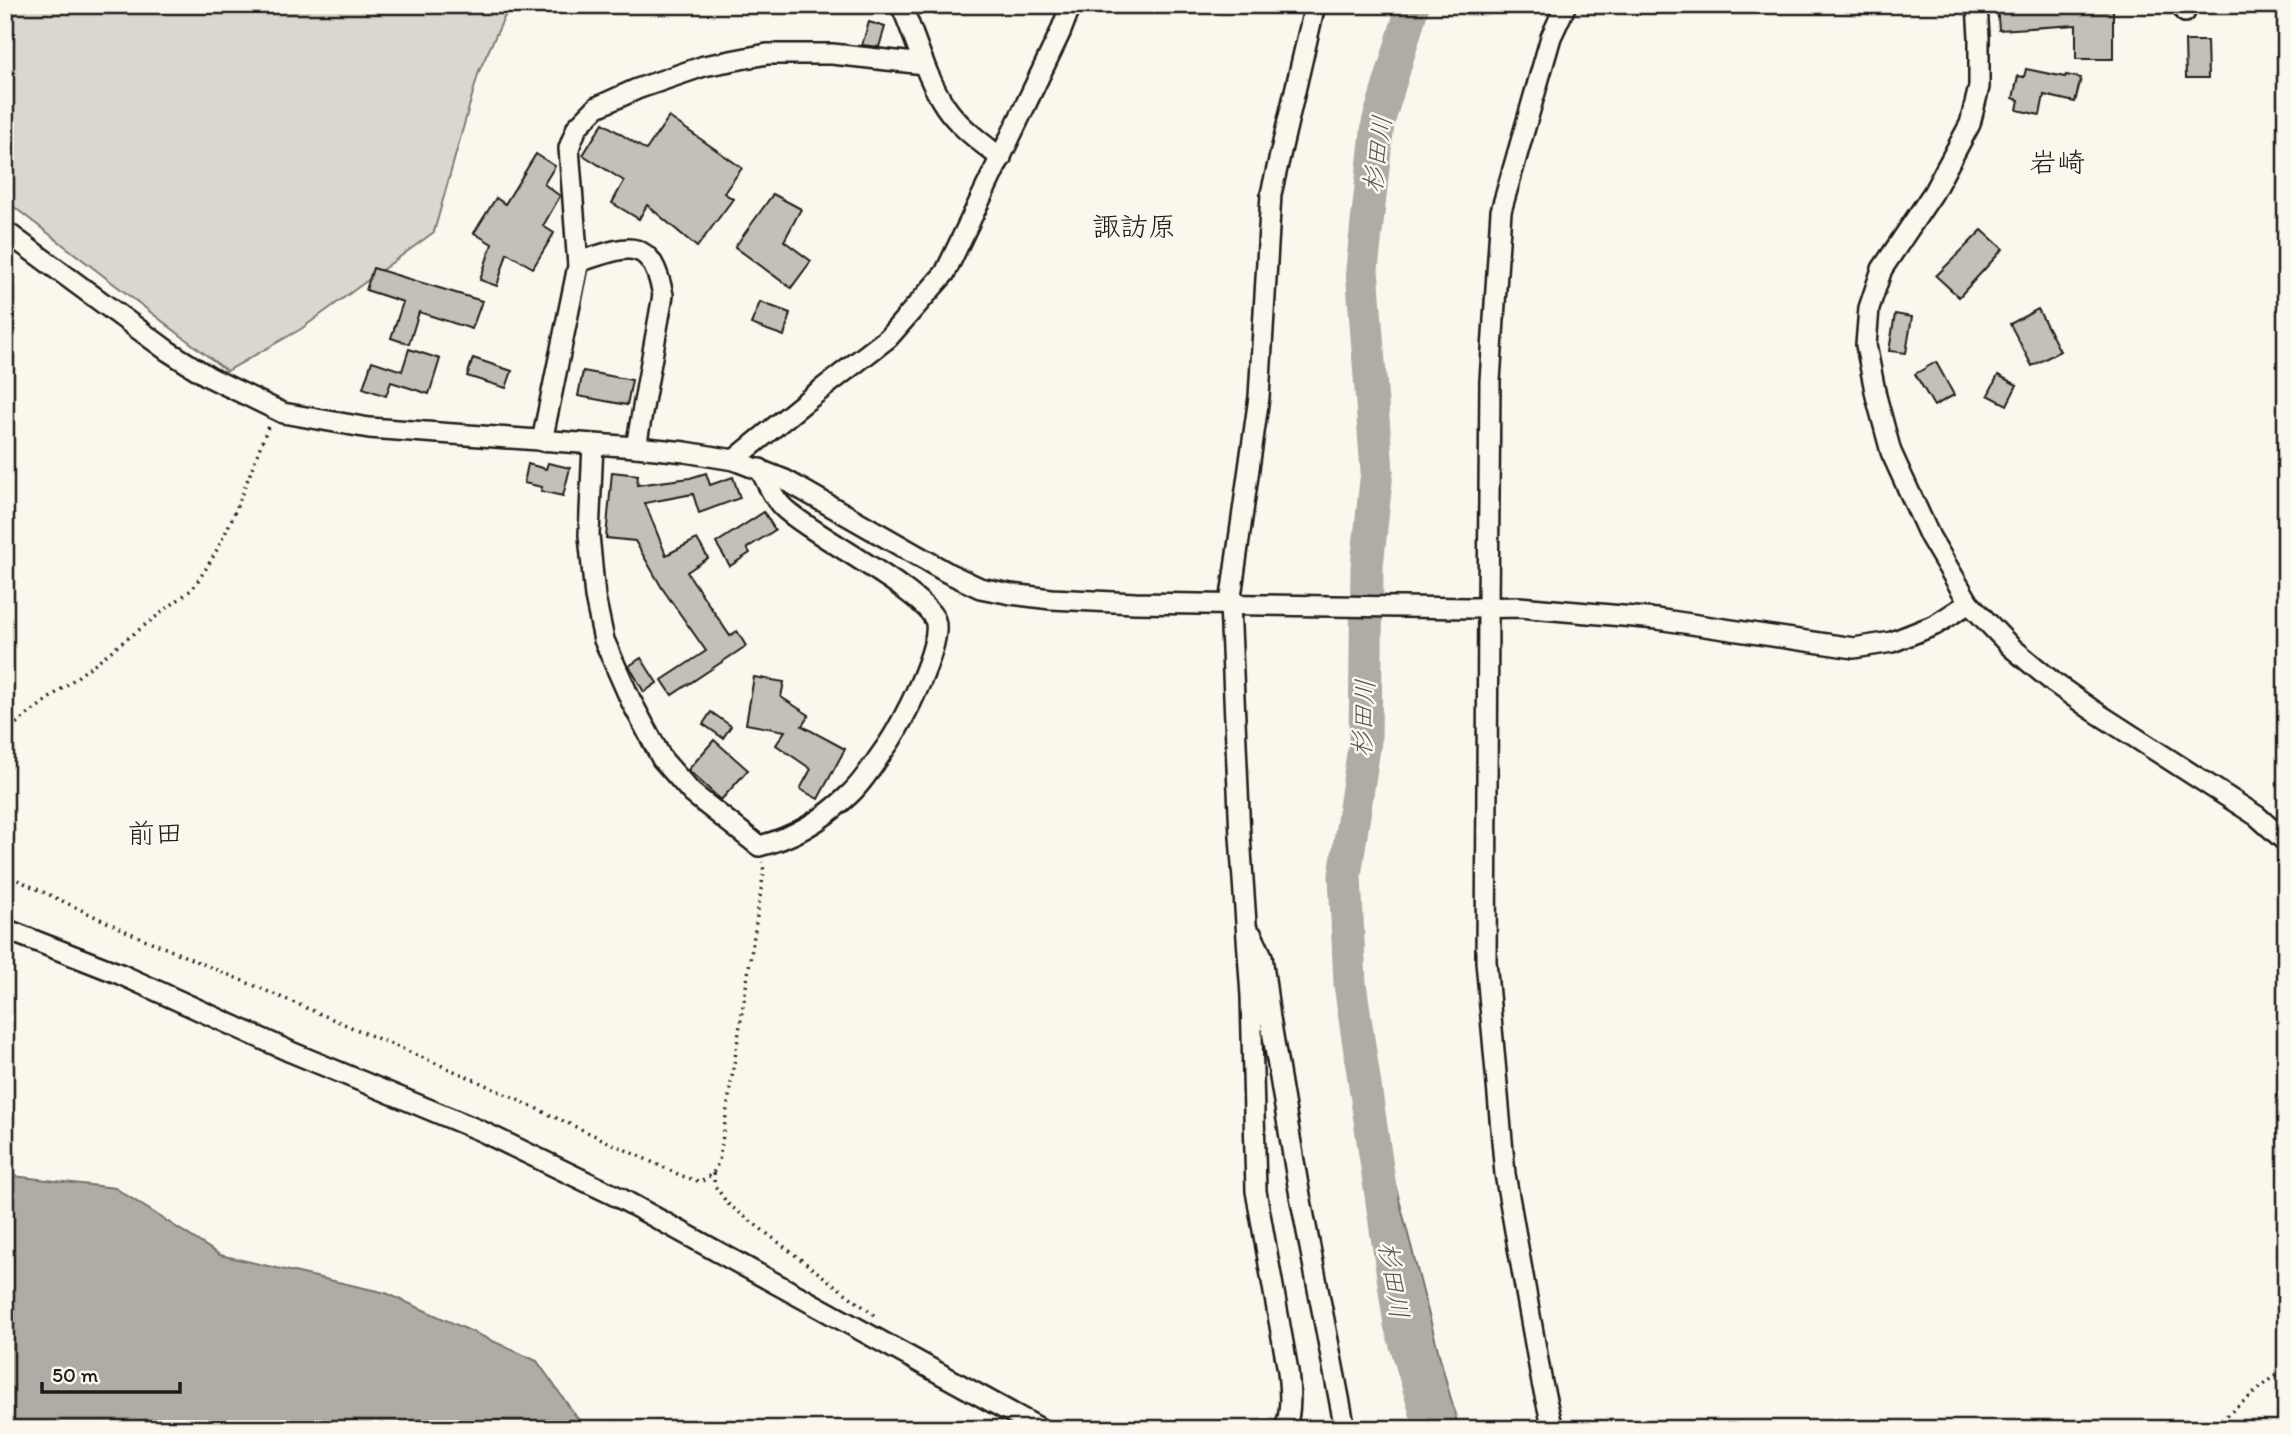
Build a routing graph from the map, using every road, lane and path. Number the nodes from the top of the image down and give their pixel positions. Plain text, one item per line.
1 (901, 5) edge
2 (1071, 5) edge
3 (1315, 5) edge
4 (1566, 5) edge
5 (1977, 5) edge
6 (924, 64) junction
7 (1001, 158) junction
8 (5, 231) edge
9 (578, 262) junction
10 (275, 409) junction
11 (542, 441) junction
12 (593, 444) junction
13 (636, 447) junction
14 (734, 460) junction
15 (760, 469) junction
16 (1969, 603) junction
17 (1230, 604) junction
18 (1480, 608) junction
19 (5, 732) edge
20 (2286, 842) edge
21 (759, 846) junction
22 (5, 874) edge
23 (1246, 922) junction
24 (5, 929) edge
25 (713, 1173) junction
26 (876, 1316) dead end
27 (2286, 1367) edge
28 (1041, 1429) edge
29 (1285, 1429) edge
30 (1345, 1429) edge
31 (1553, 1429) edge
32 (2210, 1429) edge

1 - 6 street
2 - 7 street
3 - 17 street
4 - 18 street
5 - 16 street
6 - 7 street
6 - 9 street
7 - 14 street
8 - 10 street
9 - 11 street
9 - 13 street
10 - 11 street
10 - 19 path
11 - 12 street
12 - 13 street
12 - 21 street
13 - 14 street
14 - 15 street
15 - 17 street
15 - 21 street
16 - 18 street
16 - 20 street
17 - 18 street
17 - 23 street
18 - 31 street
21 - 25 path
22 - 25 path
23 - 29 street
23 - 30 street
24 - 28 street
25 - 26 path
27 - 32 path

